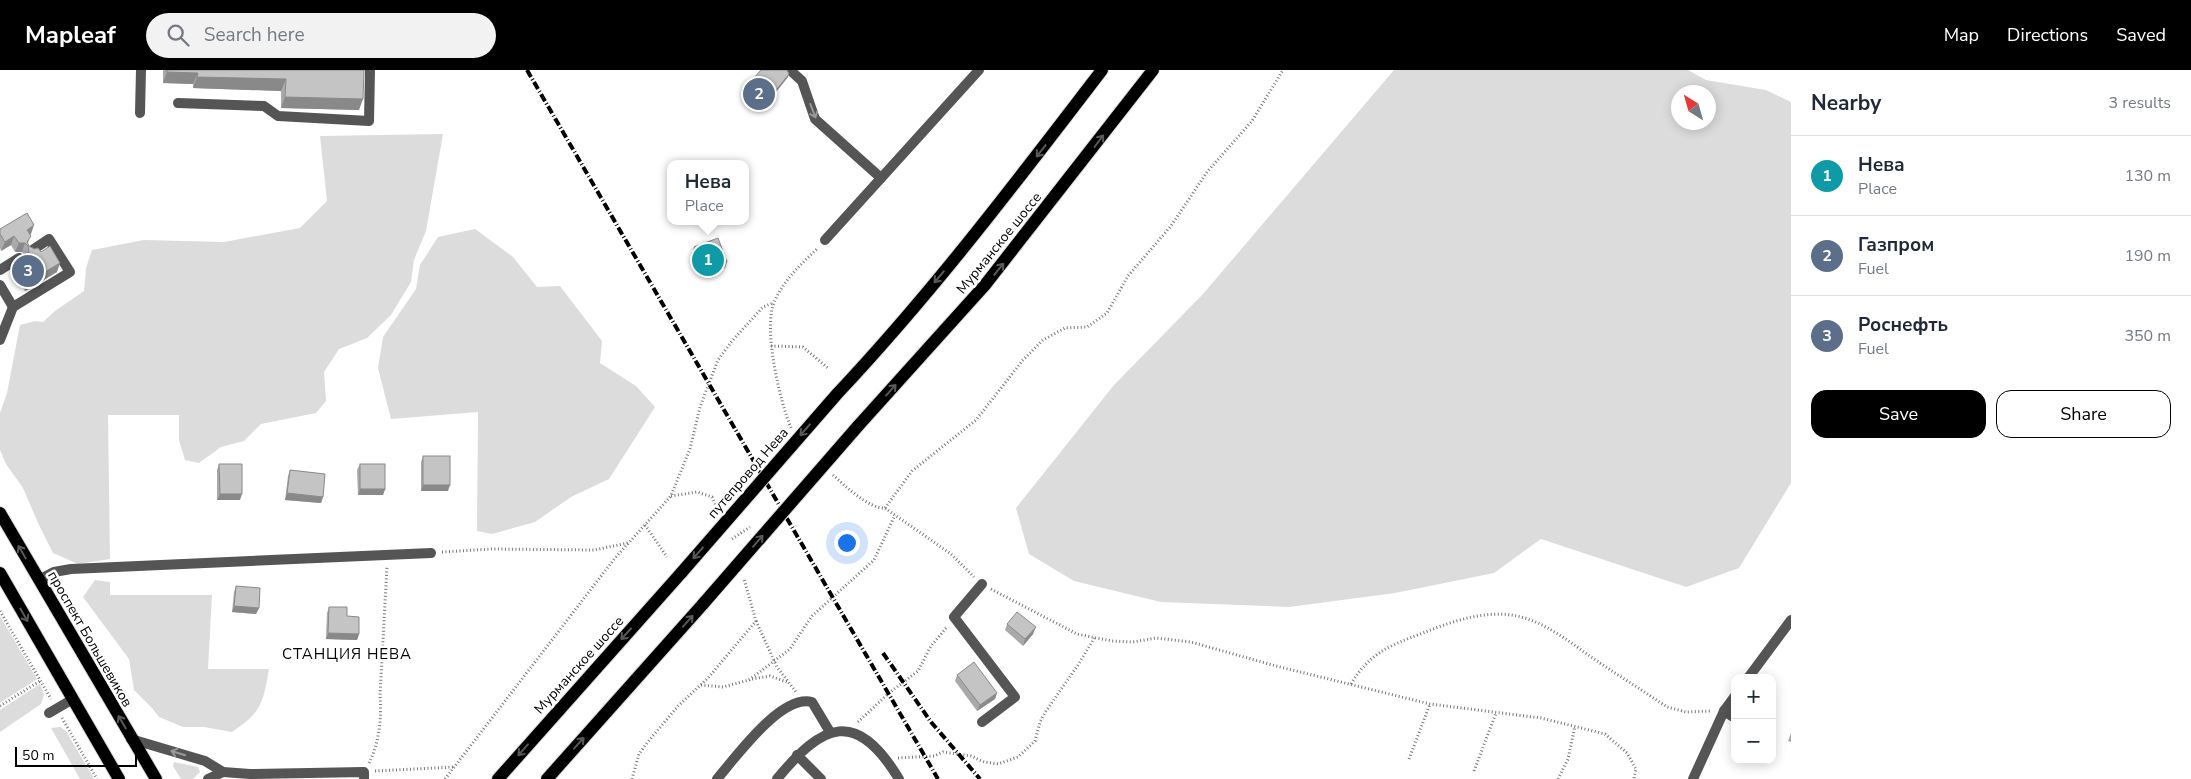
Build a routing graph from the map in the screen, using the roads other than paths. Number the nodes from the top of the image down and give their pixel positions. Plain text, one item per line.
1 (141, 70) edge
2 (370, 70) edge
3 (790, 70) edge
4 (979, 70) edge
5 (1102, 70) edge
6 (1153, 70) edge
7 (178, 103) dead end
8 (140, 113) dead end
9 (881, 178) junction
10 (826, 240) dead end
11 (31, 251) edge
12 (19, 258) dead end
13 (0, 270) edge
14 (0, 285) edge
15 (13, 307) junction
16 (0, 340) edge
17 (837, 394) joint
18 (0, 513) edge
19 (432, 552) road end
20 (682, 572) joint
21 (0, 573) edge
22 (39, 580) junction
23 (982, 584) road end
24 (1791, 620) edge
25 (1751, 674) edge
26 (73, 699) junction
27 (1731, 701) edge
28 (53, 711) road end
29 (1724, 711) junction
30 (1731, 715) edge
31 (982, 722) dead end
32 (830, 732) junction
33 (131, 739) junction
34 (797, 755) junction
35 (223, 772) junction
36 (364, 775) edge
37 (250, 777) edge
38 (119, 779) edge
39 (156, 779) edge
40 (208, 779) edge
41 (498, 779) edge
42 (547, 779) edge
43 (717, 779) edge
44 (777, 779) edge
45 (821, 779) edge
46 (899, 779) edge
47 (1693, 779) edge

1 - 8 street
2 - 7 street
3 -> 9 street
4 - 9 street
5 -> 17 main road, Мурманское шоссе
42 -> 6 main road, Мурманское шоссе, bridge
9 - 10 street
11 - 15 street
12 - 13 street
14 - 15 street
15 - 16 street
17 -> 20 main road, путепровод Нева, bridge
22 -> 18 main road, проспект Большевиков
19 - 22 street
20 -> 41 main road, Мурманское шоссе
21 -> 26 main road
33 -> 22 main road, проспект Большевиков
23 - 31 street
24 - 25 street
26 - 28 street
26 - 38 main road
27 - 29 street
29 - 30 street
29 - 47 street
32 - 34 street
32 - 43 street
32 - 46 street
35 -> 33 street
33 - 39 main road, проспект Большевиков
34 - 44 street
34 - 45 street
35 - 37 street
35 - 40 street
36 - 37 street

